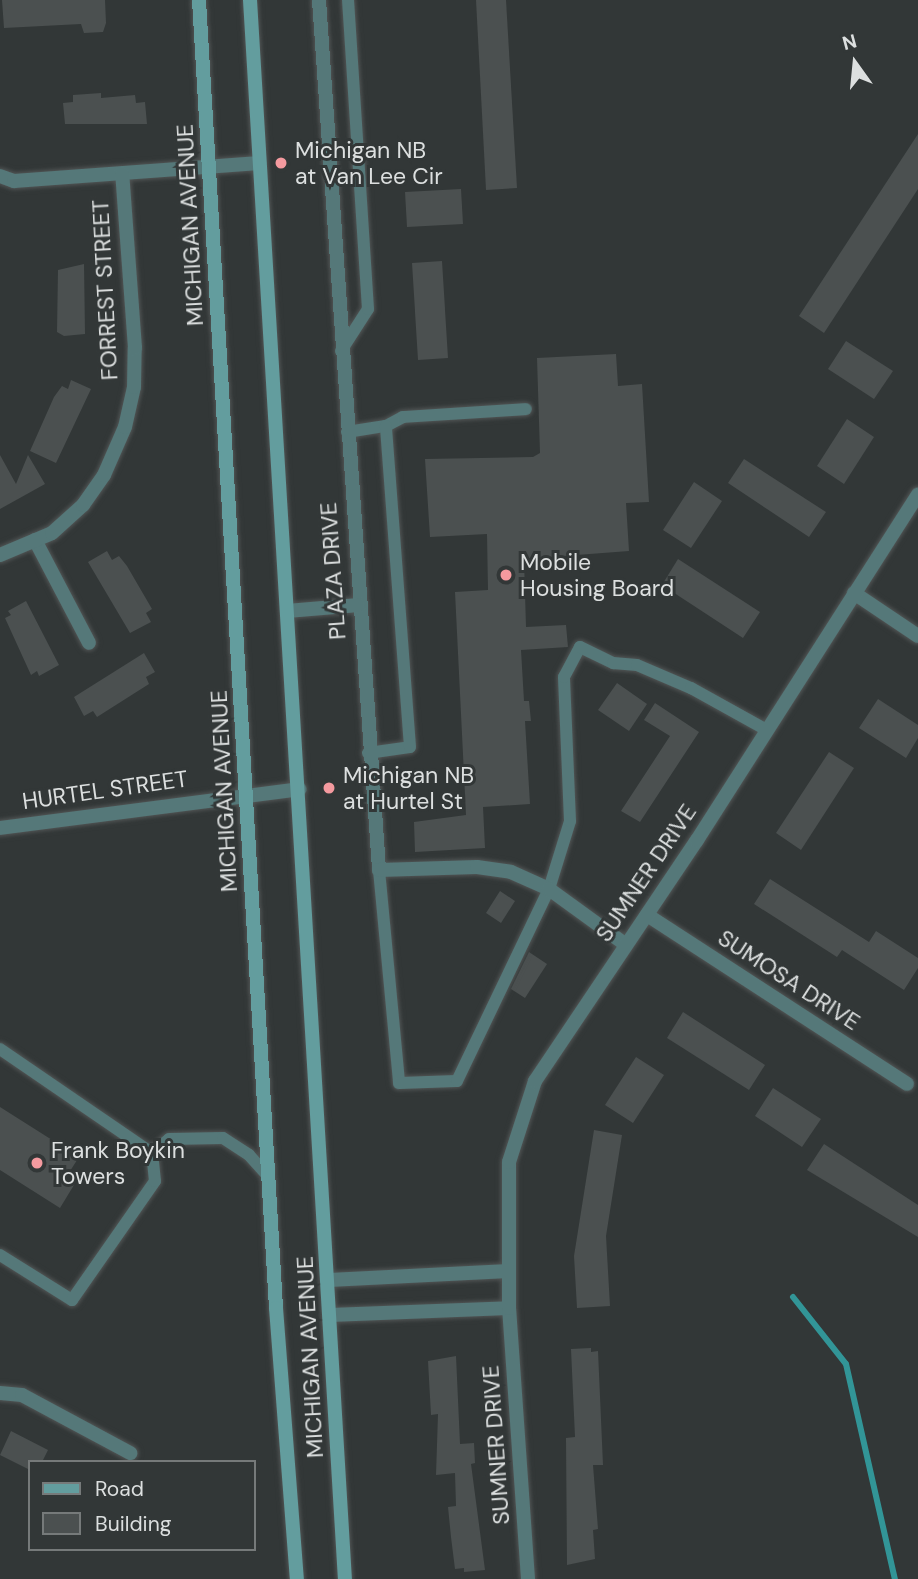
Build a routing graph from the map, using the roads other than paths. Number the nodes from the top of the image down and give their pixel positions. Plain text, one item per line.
1 (200, 0) edge
2 (250, 0) edge
3 (319, 0) edge
4 (348, 0) edge
5 (259, 163) junction
6 (209, 167) junction
7 (122, 173) junction
8 (0, 176) edge
9 (341, 351) junction
10 (526, 409) dead end
11 (386, 426) junction
12 (347, 432) junction
13 (918, 495) edge
14 (35, 540) junction
15 (0, 555) edge
16 (854, 593) junction
17 (358, 606) junction
18 (288, 611) junction
19 (918, 636) edge
20 (89, 643) dead end
21 (765, 729) junction
22 (368, 753) junction
23 (299, 789) junction
24 (247, 794) junction
25 (0, 828) edge
26 (379, 870) junction
27 (549, 889) junction
28 (647, 915) junction
29 (626, 945) junction
30 (0, 1049) edge
31 (907, 1084) dead end
32 (152, 1153) junction
33 (268, 1176) junction
34 (0, 1255) edge
35 (509, 1271) junction
36 (329, 1280) junction
37 (509, 1308) junction
38 (330, 1315) junction
39 (0, 1392) edge
40 (131, 1453) dead end
41 (297, 1579) edge
42 (345, 1579) edge
43 (528, 1579) edge

1 - 6 main road, MICHIGAN AVENUE
2 - 5 main road, MICHIGAN AVENUE
3 - 9 street, PLAZA DRIVE
4 - 9 lane
5 - 6 street
5 - 18 main road, MICHIGAN AVENUE
6 - 7 street
6 - 24 main road, MICHIGAN AVENUE
7 - 8 street
7 - 14 street, FORREST STREET
9 - 12 street, PLAZA DRIVE
10 - 11 lane
11 - 12 lane
11 - 22 lane
12 - 17 street, PLAZA DRIVE
13 - 16 street, SUMNER DRIVE
14 - 15 street, FORREST STREET
14 - 20 street
16 - 19 street
16 - 21 street, SUMNER DRIVE
17 - 18 street
17 - 22 street, PLAZA DRIVE
18 - 23 main road, MICHIGAN AVENUE
21 - 27 lane
21 - 28 street, SUMNER DRIVE
22 - 26 street, PLAZA DRIVE
23 - 24 street, HURTEL STREET
23 - 36 main road, MICHIGAN AVENUE
24 - 25 street, HURTEL STREET
24 - 33 main road, MICHIGAN AVENUE
26 - 27 street
26 - 27 lane
27 - 29 street
28 - 29 street, SUMNER DRIVE
28 - 31 street, SUMOSA DRIVE
29 - 35 street, SUMNER DRIVE
30 - 32 lane
32 - 33 lane
32 - 34 lane
33 - 41 main road, MICHIGAN AVENUE
35 - 36 street
35 - 37 street, SUMNER DRIVE
36 - 38 main road, MICHIGAN AVENUE
37 - 38 street
37 - 43 street, SUMNER DRIVE
38 - 42 main road, MICHIGAN AVENUE
39 - 40 street

